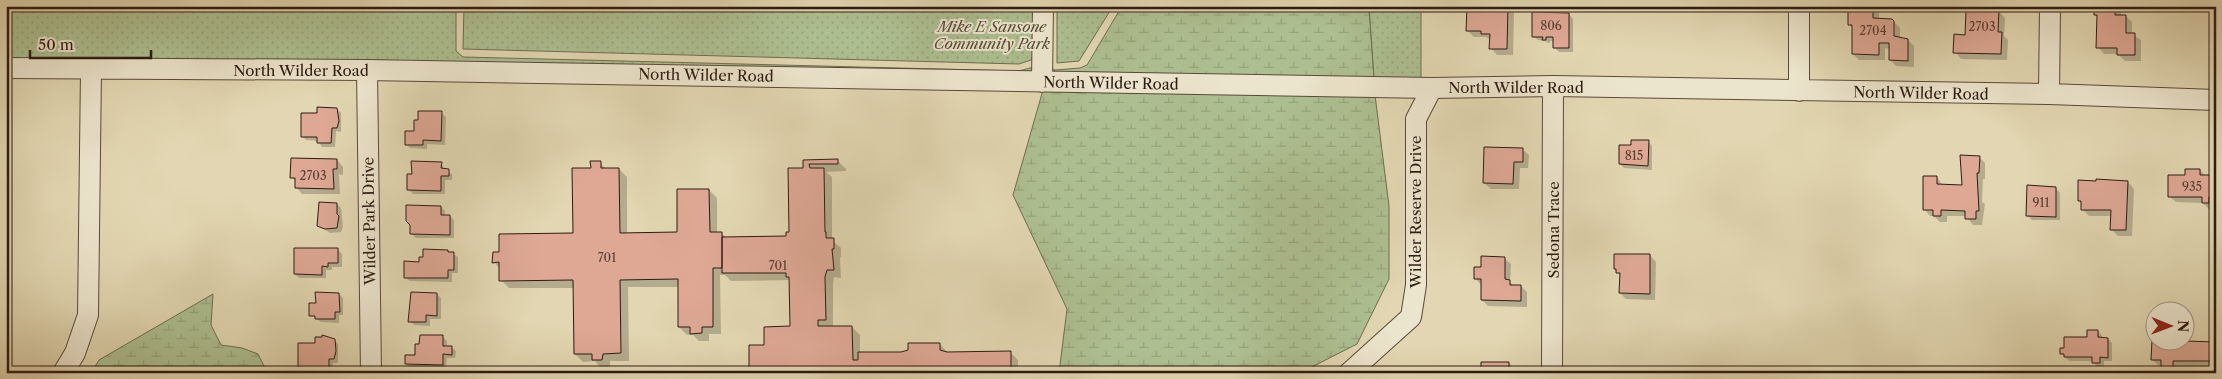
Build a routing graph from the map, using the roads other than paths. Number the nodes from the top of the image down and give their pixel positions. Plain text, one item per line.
1 (1043, 6) edge
2 (1799, 6) edge
3 (2050, 6) edge
4 (6, 68) edge
5 (91, 69) junction
6 (367, 70) junction
7 (1042, 82) junction
8 (1554, 86) junction
9 (1432, 88) junction
10 (1799, 92) junction
11 (2049, 94) junction
12 (2216, 100) edge
13 (62, 373) edge
14 (370, 373) edge
15 (1349, 373) edge
16 (1552, 373) edge

1 - 7 street
2 - 10 street
3 - 11 street
4 - 5 street, North Wilder Road
5 - 6 street, North Wilder Road
5 - 13 street
6 - 7 street, North Wilder Road
6 - 14 street, Wilder Park Drive
7 - 9 street, North Wilder Road
8 - 9 street, North Wilder Road
8 - 10 street, North Wilder Road
8 - 16 street, Sedona Trace
9 - 15 street, Wilder Reserve Drive
10 - 11 street, North Wilder Road
11 - 12 street, North Wilder Road

